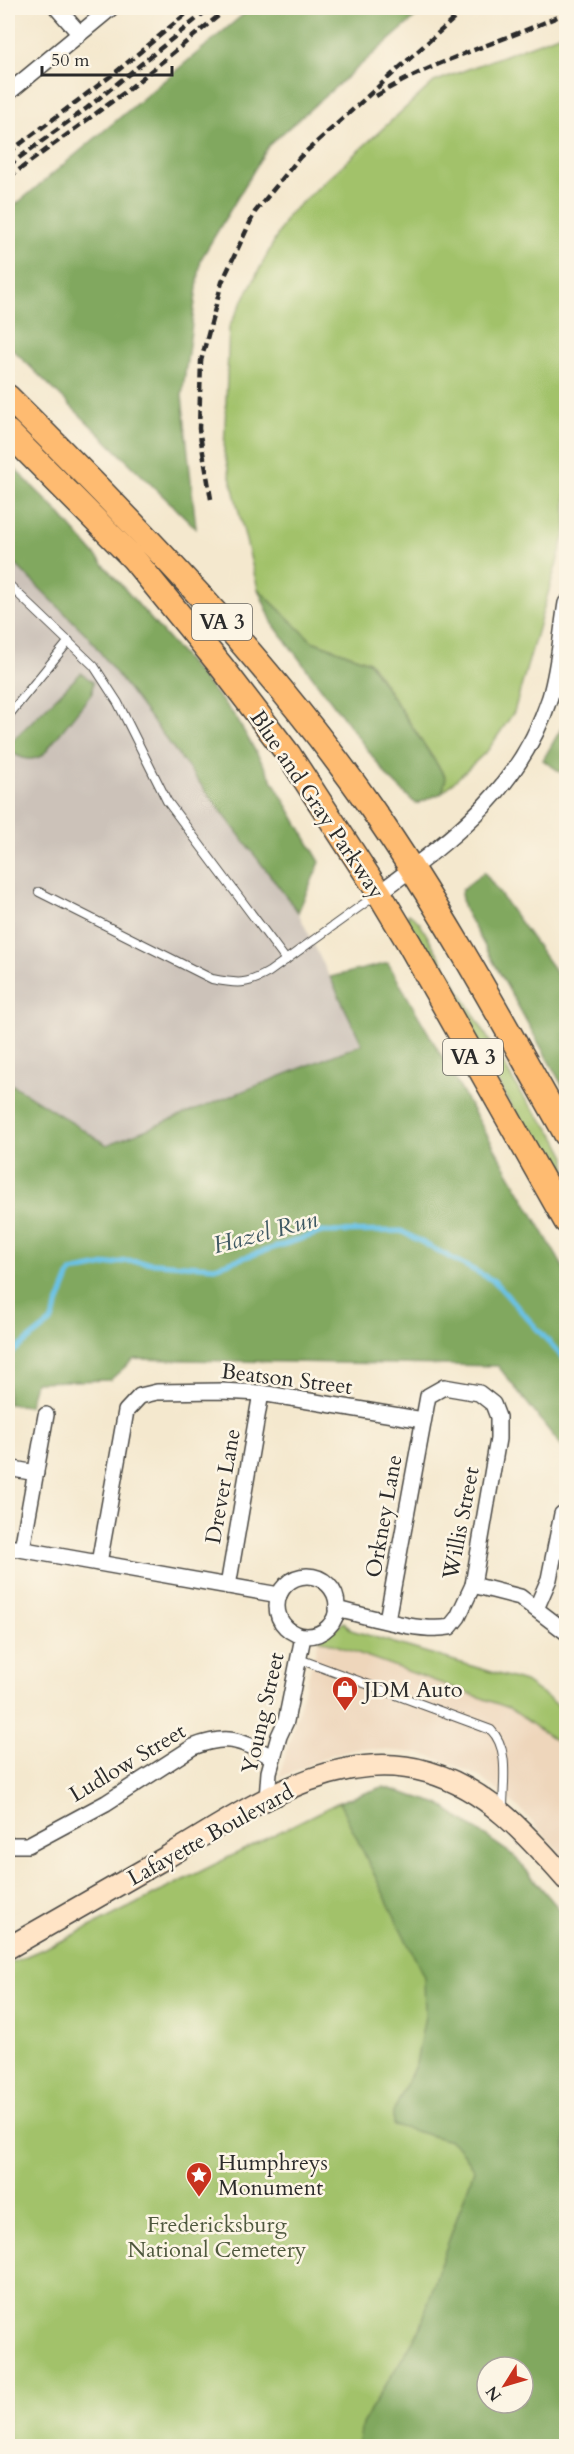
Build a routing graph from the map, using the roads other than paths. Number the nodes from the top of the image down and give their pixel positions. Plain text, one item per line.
1 (57, 8) edge
2 (111, 8) edge
3 (79, 33) junction
4 (8, 93) edge
5 (8, 397) edge
6 (8, 432) edge
7 (8, 584) edge
8 (567, 603) edge
9 (69, 641) junction
10 (562, 665) edge
11 (8, 716) edge
12 (411, 869) junction
13 (39, 892) dead end
14 (379, 893) junction
15 (286, 960) junction
16 (567, 1134) edge
17 (567, 1221) edge
18 (261, 1393) junction
19 (46, 1415) dead end
20 (423, 1420) junction
21 (8, 1468) edge
22 (36, 1473) junction
23 (562, 1514) dead end
24 (15, 1548) edge
25 (99, 1563) junction
26 (473, 1585) junction
27 (228, 1586) junction
28 (279, 1595) junction
29 (336, 1609) junction
30 (536, 1609) junction
31 (387, 1620) junction
32 (567, 1632) edge
33 (303, 1637) junction
34 (299, 1659) junction
35 (272, 1757) junction
36 (267, 1799) junction
37 (503, 1813) junction
38 (8, 1845) edge
39 (567, 1879) edge
40 (8, 1948) edge

1 - 3 street
2 - 3 street
3 - 4 street
5 - 12 highway, Blue and Gray Parkway / VA 3
6 - 14 highway, Blue and Gray Parkway / VA 3
7 - 9 lane
8 - 10 street
9 - 11 lane
9 - 15 lane
10 - 12 street
12 - 14 street
12 - 16 highway, Blue and Gray Parkway / VA 3
13 - 15 lane
14 - 15 lane
14 - 17 highway, Blue and Gray Parkway / VA 3
18 - 20 street, Beatson Street
18 - 25 street, Beatson Street
18 - 27 street, Drever Lane
19 - 22 street
20 - 26 street, Willis Street
20 - 31 street, Orkney Lane
21 - 22 street
22 - 24 street
23 - 30 street
24 - 25 street
25 - 27 street
26 - 30 street
26 - 31 street, Willis Street
27 - 28 street
28 - 29 street
28 - 33 street
29 - 31 street, Willis Street
29 - 33 street
30 - 32 street
33 - 34 street, Young Street
34 - 35 street, Young Street
34 - 37 lane
35 - 36 street, Young Street
35 - 38 street, Ludlow Street
36 - 37 main road, Lafayette Boulevard
36 - 40 main road, Lafayette Boulevard
37 - 39 main road, Lafayette Boulevard

